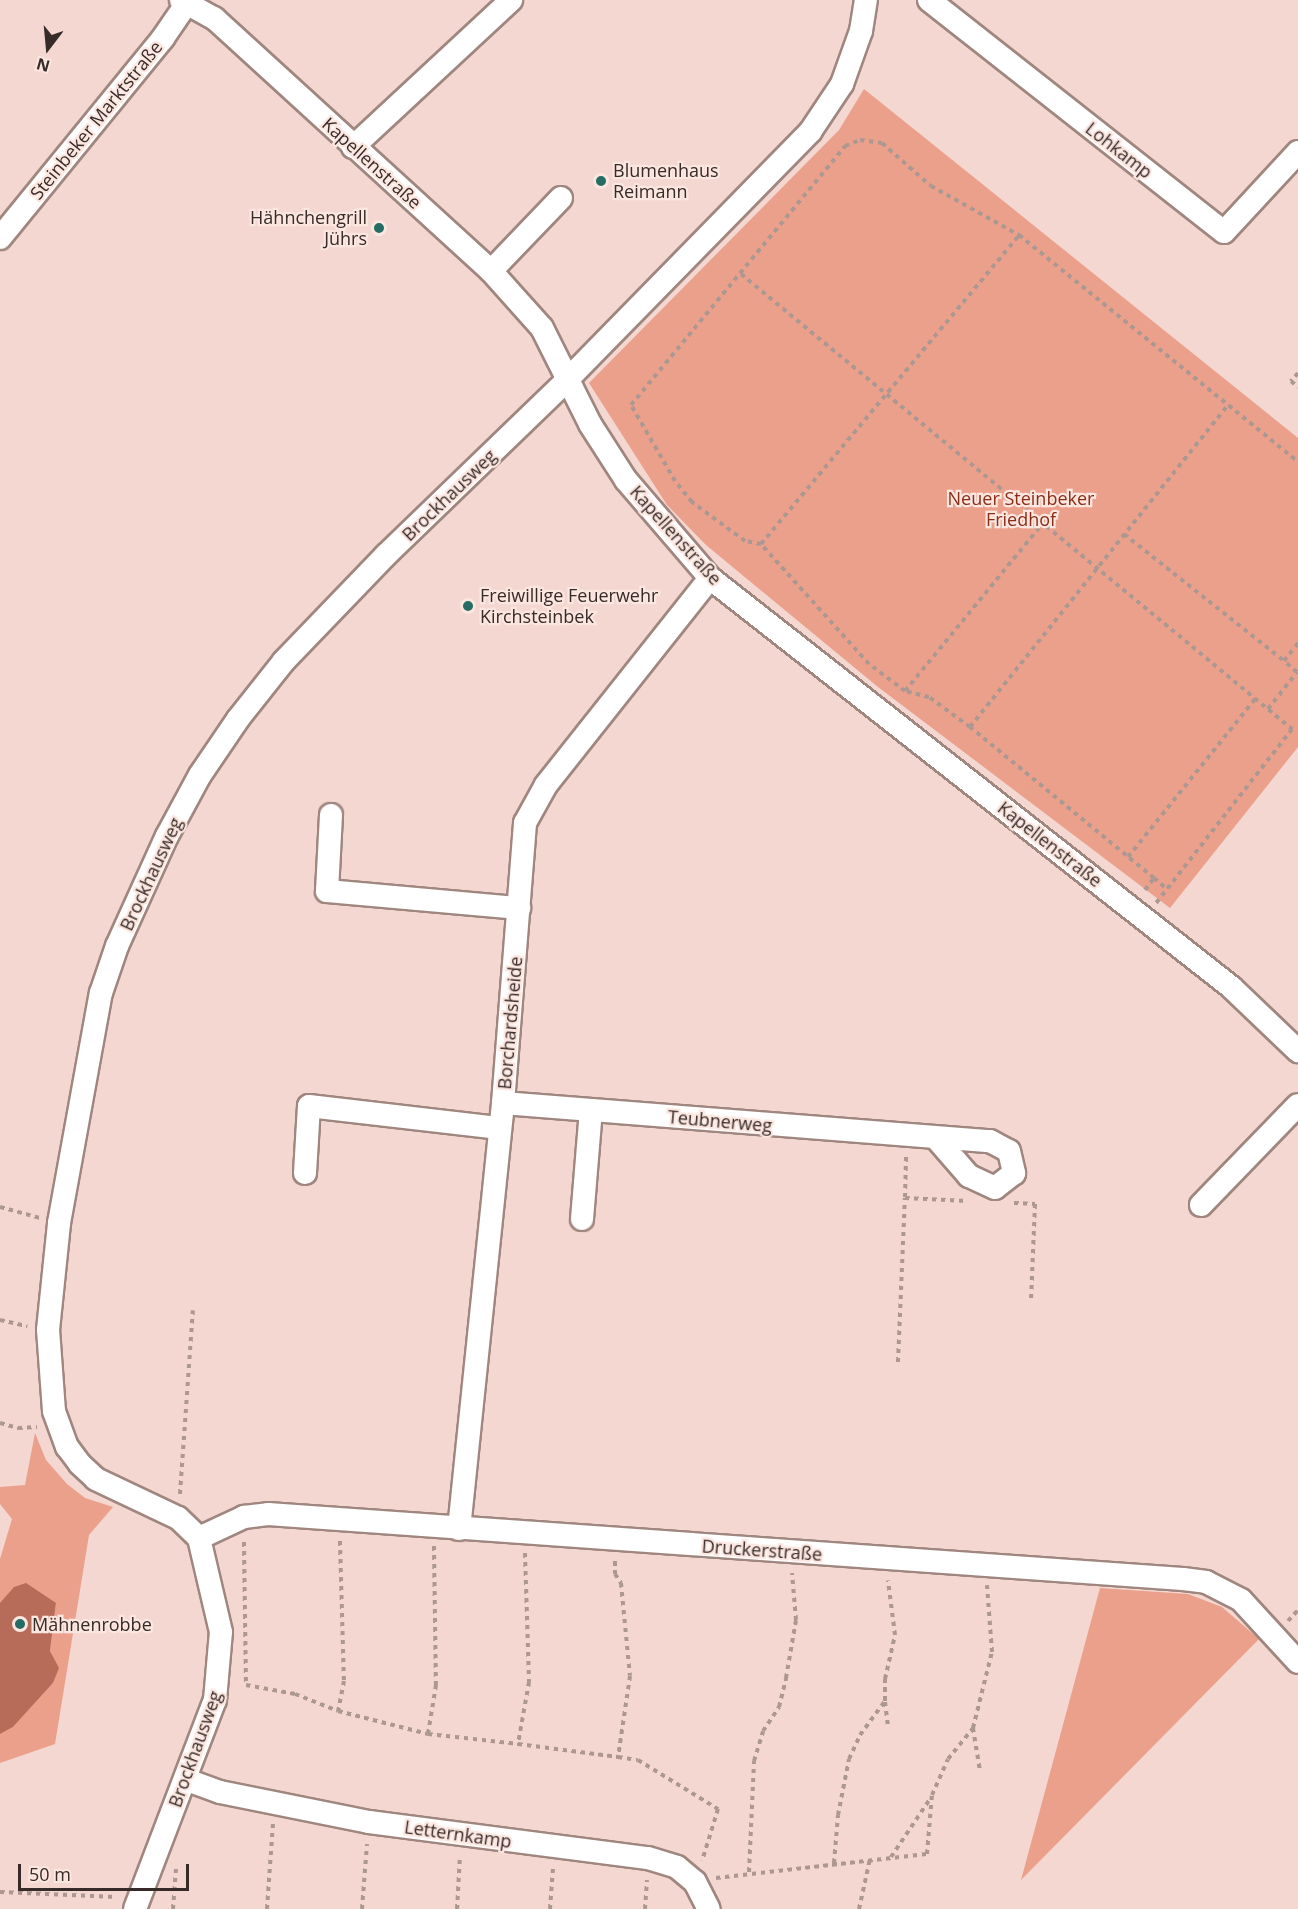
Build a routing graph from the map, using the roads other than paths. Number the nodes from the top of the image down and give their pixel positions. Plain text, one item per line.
1 (511, 0) edge
2 (866, 0) edge
3 (929, 0) edge
4 (186, 1) edge
5 (353, 147) junction
6 (1298, 152) edge
7 (561, 198) dead end
8 (0, 238) edge
9 (491, 271) junction
10 (568, 379) junction
11 (710, 578) junction
12 (331, 815) dead end
13 (519, 908) junction
14 (1298, 1051) edge
15 (503, 1103) junction
16 (1298, 1105) edge
17 (591, 1110) junction
18 (500, 1128) junction
19 (936, 1138) dead end
20 (305, 1173) dead end
21 (1201, 1204) dead end
22 (582, 1219) dead end
23 (459, 1529) junction
24 (199, 1538) junction
25 (1298, 1662) edge
26 (187, 1780) junction
27 (137, 1904) edge
28 (709, 1909) edge

1 - 5 street
2 - 10 street, Brockhausweg
3 - 6 street, Lohkamp
4 - 5 street, Kapellenstraße
4 - 8 street, Steinbeker Marktstraße
5 - 9 street, Kapellenstraße
7 - 9 street
9 - 10 street, Kapellenstraße
10 - 11 street, Kapellenstraße
10 - 24 street, Brockhausweg
11 - 13 street, Borchardsheide
11 - 14 street, Kapellenstraße
12 - 13 street
13 - 15 street, Borchardsheide
15 - 17 street, Teubnerweg
15 - 18 street, Borchardsheide
16 - 21 street
17 - 19 street, Teubnerweg
17 - 22 street
18 - 20 street
18 - 23 street, Borchardsheide
23 - 24 street, Druckerstraße
23 - 25 street, Druckerstraße
24 - 26 street, Brockhausweg
26 - 27 street, Brockhausweg
26 - 28 street, Letternkamp

